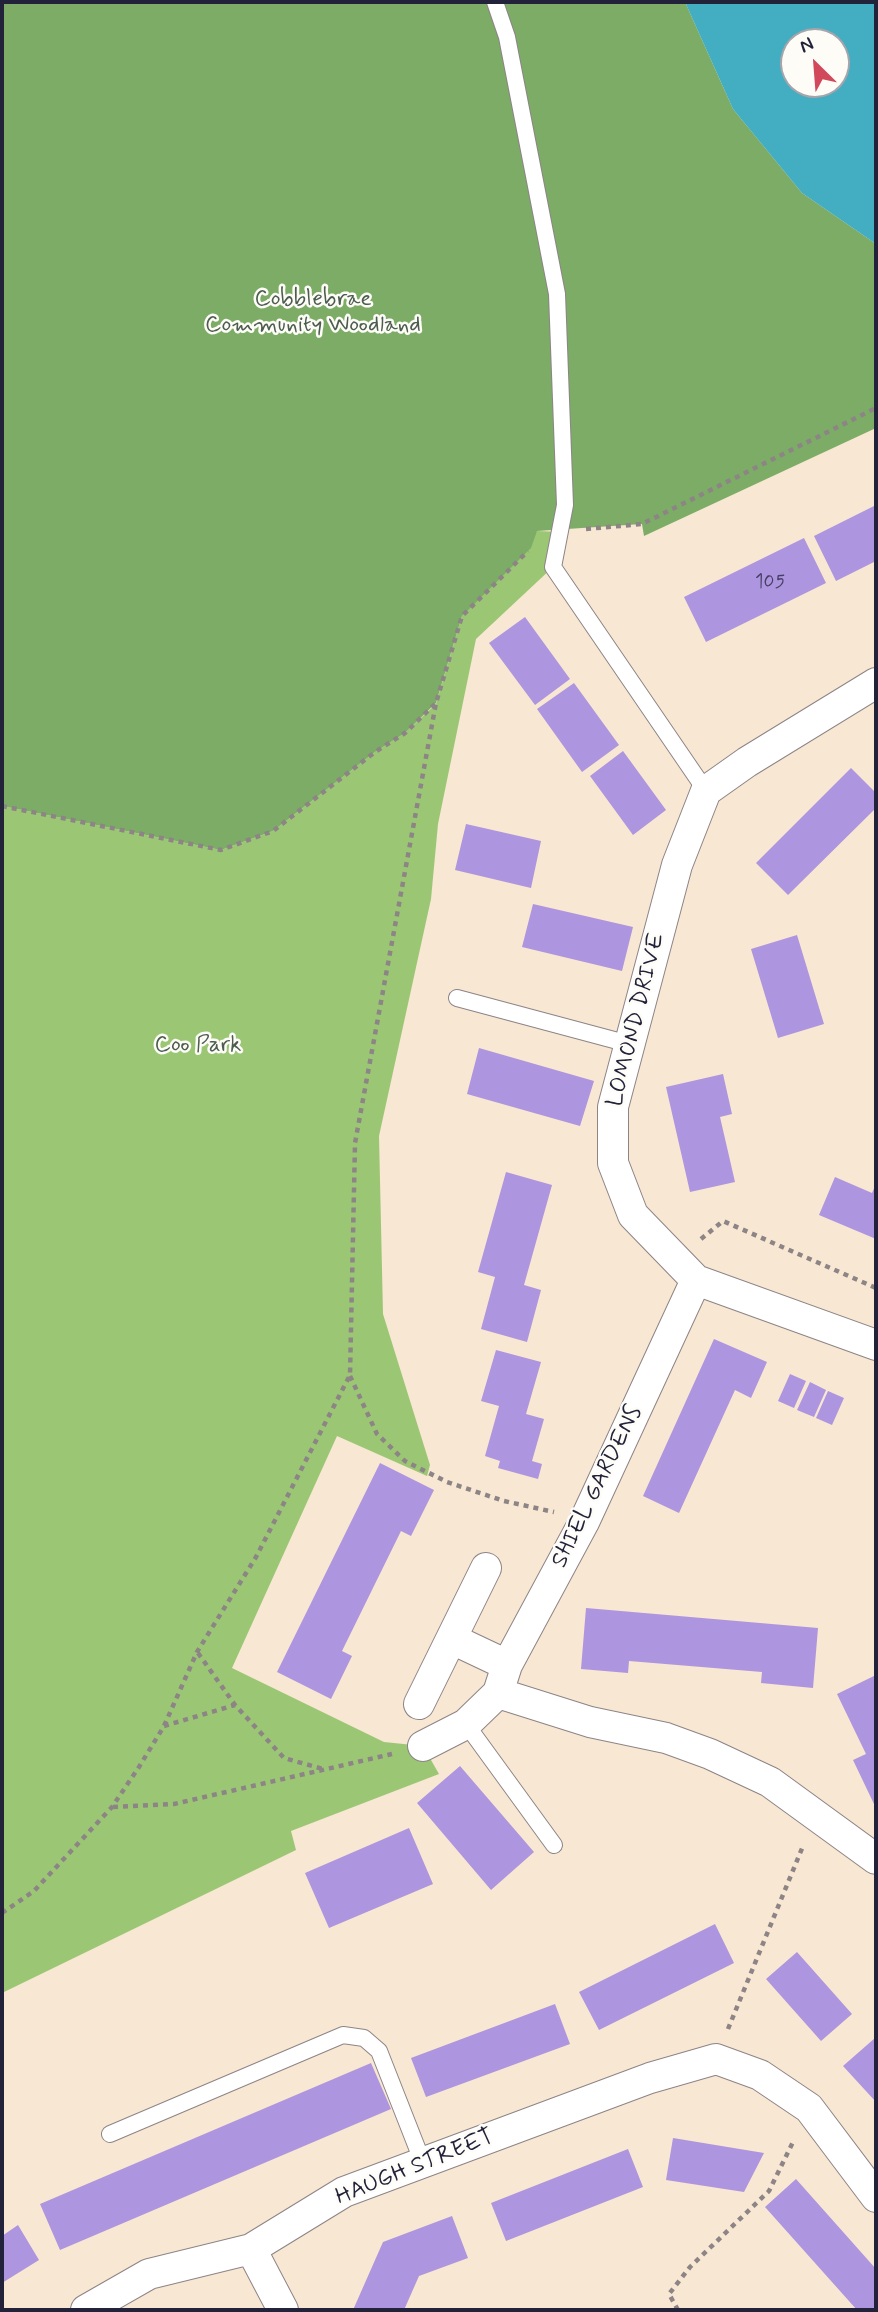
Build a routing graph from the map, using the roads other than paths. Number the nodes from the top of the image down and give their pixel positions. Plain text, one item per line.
1 (495, 2) edge
2 (876, 683) edge
3 (706, 791) junction
4 (457, 999) dead end
5 (629, 1044) junction
6 (696, 1280) junction
7 (876, 1345) edge
8 (486, 1569) dead end
9 (452, 1639) junction
10 (502, 1679) junction
11 (419, 1704) dead end
12 (466, 1724) junction
13 (423, 1746) road end
14 (554, 1845) dead end
15 (876, 1859) edge
16 (110, 2134) dead end
17 (423, 2163) junction
18 (876, 2197) edge
19 (251, 2249) junction
20 (86, 2310) edge
21 (283, 2310) edge

1 - 3 lane
2 - 3 street
3 - 5 street, LOMOND DRIVE
4 - 5 lane
5 - 6 street, LOMOND DRIVE
6 - 7 street, LOMOND DRIVE
6 - 10 street, SHIEL GARDENS
8 - 9 street
9 - 10 street
9 - 11 street
10 - 12 street, SHIEL GARDENS
10 - 15 street
12 - 13 street, SHIEL GARDENS
12 - 14 lane
16 - 17 lane
17 - 18 street, HAUGH STREET
17 - 19 street, HAUGH STREET
19 - 20 street, HAUGH STREET
19 - 21 street

